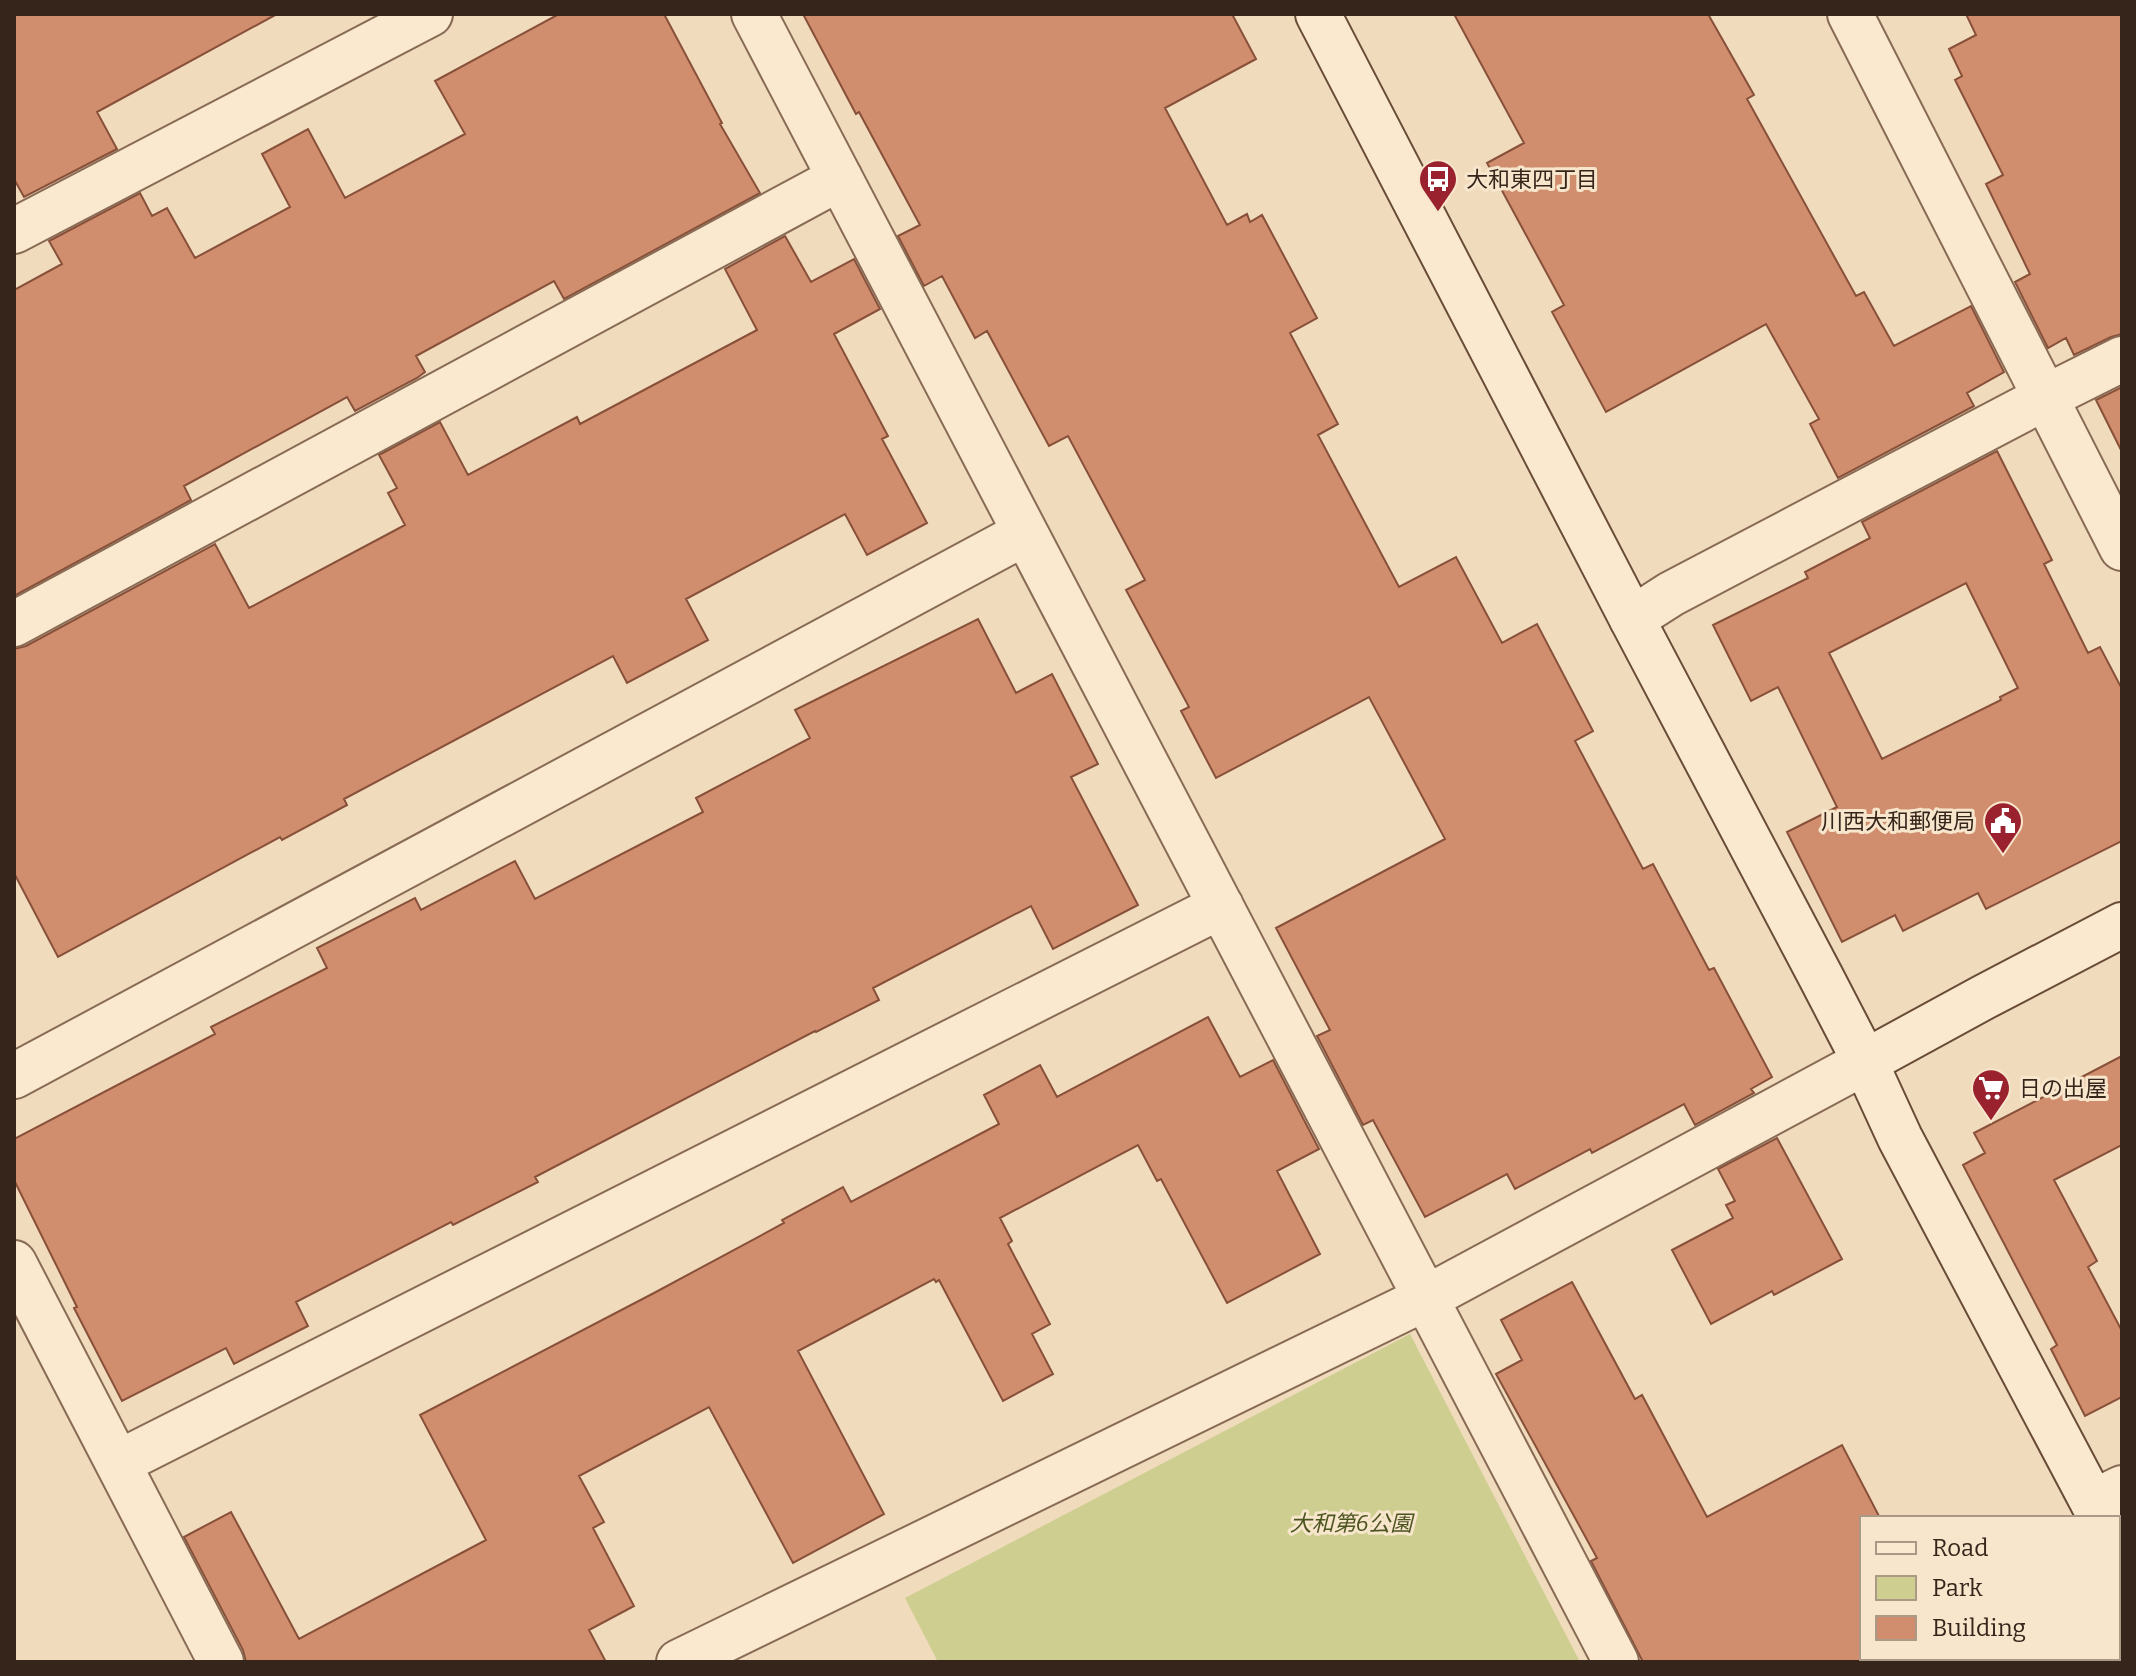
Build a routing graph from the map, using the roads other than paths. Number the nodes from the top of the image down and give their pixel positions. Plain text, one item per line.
1 (430, 14) edge
2 (754, 14) edge
3 (1318, 14) edge
4 (1850, 14) edge
5 (840, 178) junction
6 (14, 231) edge
7 (2122, 359) edge
8 (2046, 397) junction
9 (1025, 533) junction
10 (2122, 548) edge
11 (1632, 619) junction
12 (14, 624) edge
13 (1221, 906) junction
14 (2122, 925) edge
15 (1865, 1062) junction
16 (14, 1076) edge
17 (14, 1263) edge
18 (1426, 1298) junction
19 (118, 1463) junction
20 (2105, 1503) edge
21 (221, 1662) edge
22 (679, 1662) edge
23 (1616, 1662) edge

1 - 6 street
2 - 5 street
3 - 11 street
4 - 8 street
5 - 9 street
5 - 12 street
7 - 8 street
8 - 10 street
8 - 11 street
9 - 13 street
9 - 16 street
11 - 15 street
13 - 18 street
13 - 19 street
14 - 15 street
15 - 18 street
15 - 20 street
17 - 19 street
18 - 22 street
18 - 23 street
19 - 21 street

